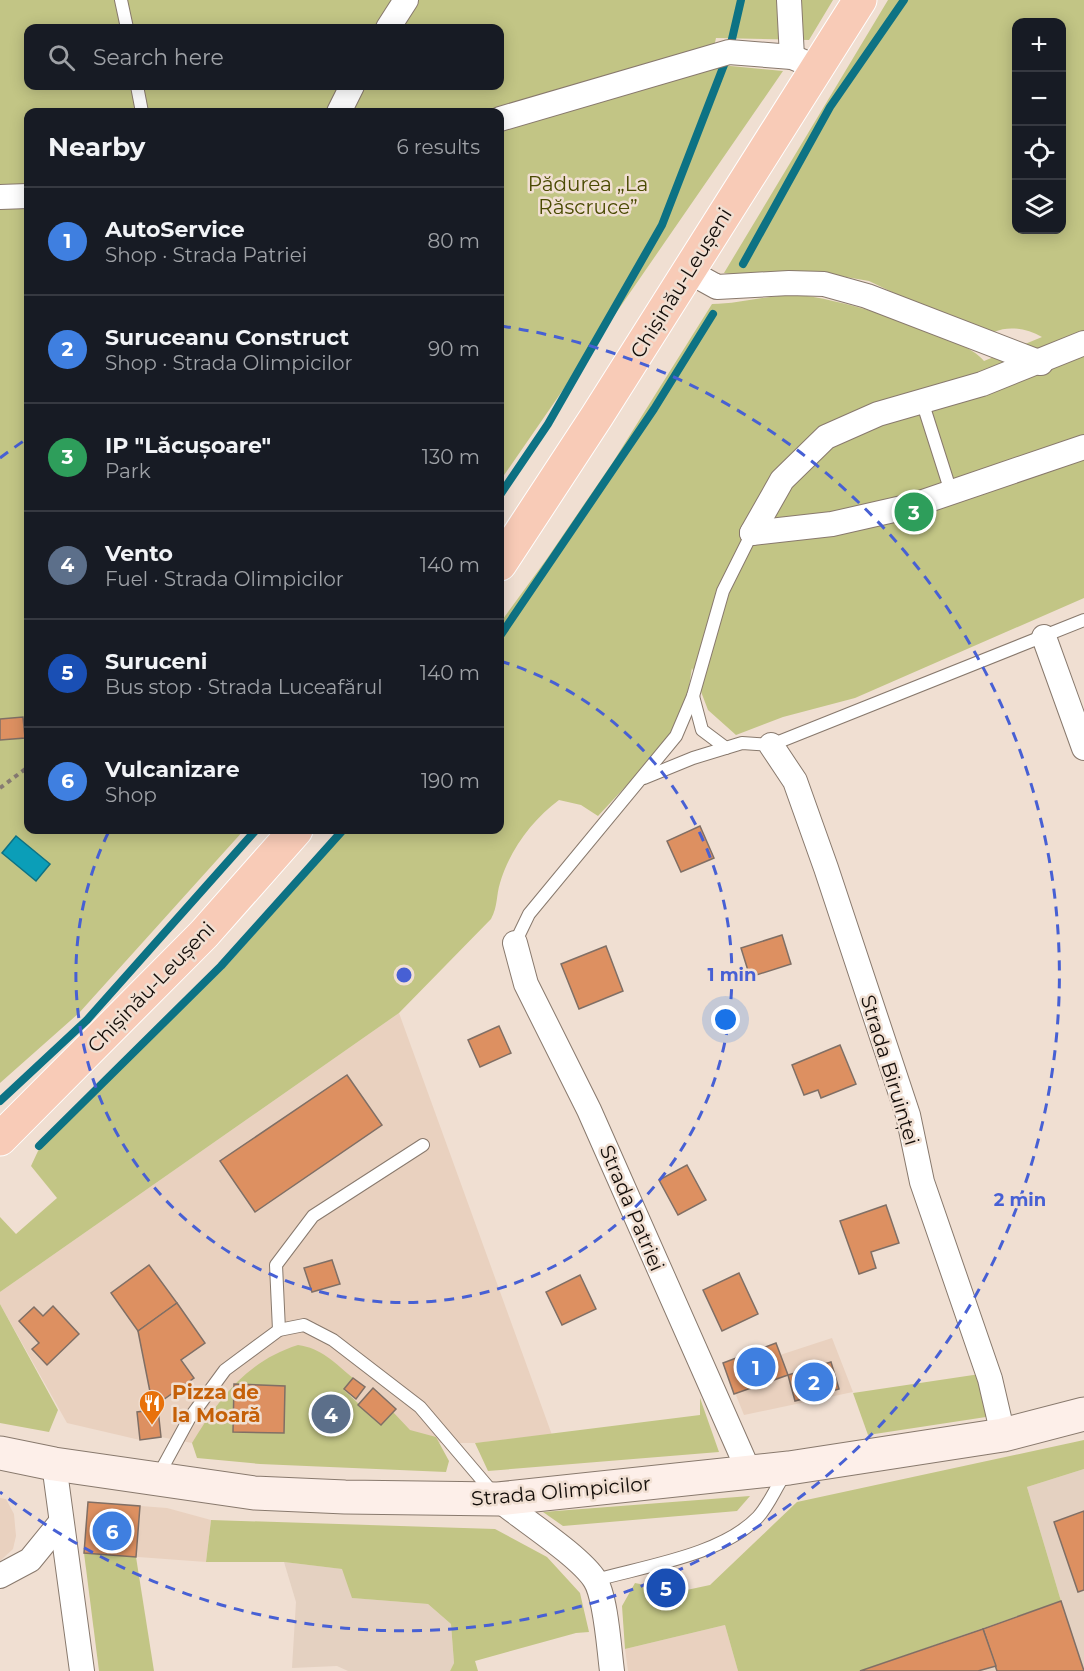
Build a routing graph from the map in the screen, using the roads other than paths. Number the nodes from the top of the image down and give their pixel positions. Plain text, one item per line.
1 (121, 0) edge
2 (406, 0) edge
3 (789, 0) edge
4 (860, 0) edge
5 (126, 24) edge
6 (391, 24) edge
7 (805, 62) junction
8 (138, 90) edge
9 (350, 90) edge
10 (141, 108) edge
11 (341, 108) edge
12 (504, 118) edge
13 (24, 196) edge
14 (0, 197) edge
15 (688, 271) junction
16 (1084, 343) edge
17 (1041, 363) junction
18 (922, 401) junction
19 (1084, 447) edge
20 (951, 492) junction
21 (752, 533) junction
22 (504, 558) edge
23 (1084, 620) edge
24 (1044, 637) junction
25 (693, 696) junction
26 (771, 745) junction
27 (726, 748) junction
28 (1084, 748) edge
29 (642, 780) junction
30 (292, 834) edge
31 (515, 943) joint
32 (0, 1139) edge
33 (423, 1145) dead end
34 (279, 1330) junction
35 (1084, 1414) edge
36 (1003, 1435) junction
37 (0, 1453) edge
38 (54, 1464) junction
39 (789, 1468) junction
40 (750, 1474) junction
41 (156, 1478) junction
42 (498, 1499) junction
43 (61, 1522) junction
44 (0, 1576) edge
45 (596, 1580) junction
46 (82, 1671) edge
47 (612, 1671) edge

1 - 5 lane
2 - 6 street
3 - 7 street
4 - 7 highway, Chișinău-Leușeni
7 - 12 street
7 - 15 highway, Chișinău-Leușeni
8 - 10 lane
9 - 11 street
13 - 14 street
15 - 17 street
15 - 22 highway, Chișinău-Leușeni
16 - 17 street
17 - 18 street
18 - 20 lane
18 - 21 street
19 - 20 street
20 - 21 street
21 - 25 lane
23 - 24 lane
24 - 26 lane
24 - 28 street
25 - 27 lane
25 - 29 lane
26 - 27 lane
26 - 36 street, Strada Biruinței
27 - 29 lane
29 - 31 lane
30 - 32 highway, Chișinău-Leușeni
31 - 40 street, Strada Patriei
33 - 34 lane
34 - 41 lane
34 - 42 lane
35 - 36 main road, Strada Olimpicilor
36 - 39 main road, Strada Olimpicilor
37 - 38 main road, Strada Olimpicilor
38 - 41 main road, Strada Olimpicilor
38 - 43 street
39 - 40 main road, Strada Olimpicilor
39 - 45 lane
40 - 42 main road, Strada Olimpicilor
41 - 42 main road, Strada Olimpicilor
42 - 45 street
43 - 44 street
43 - 46 street
45 - 47 street

